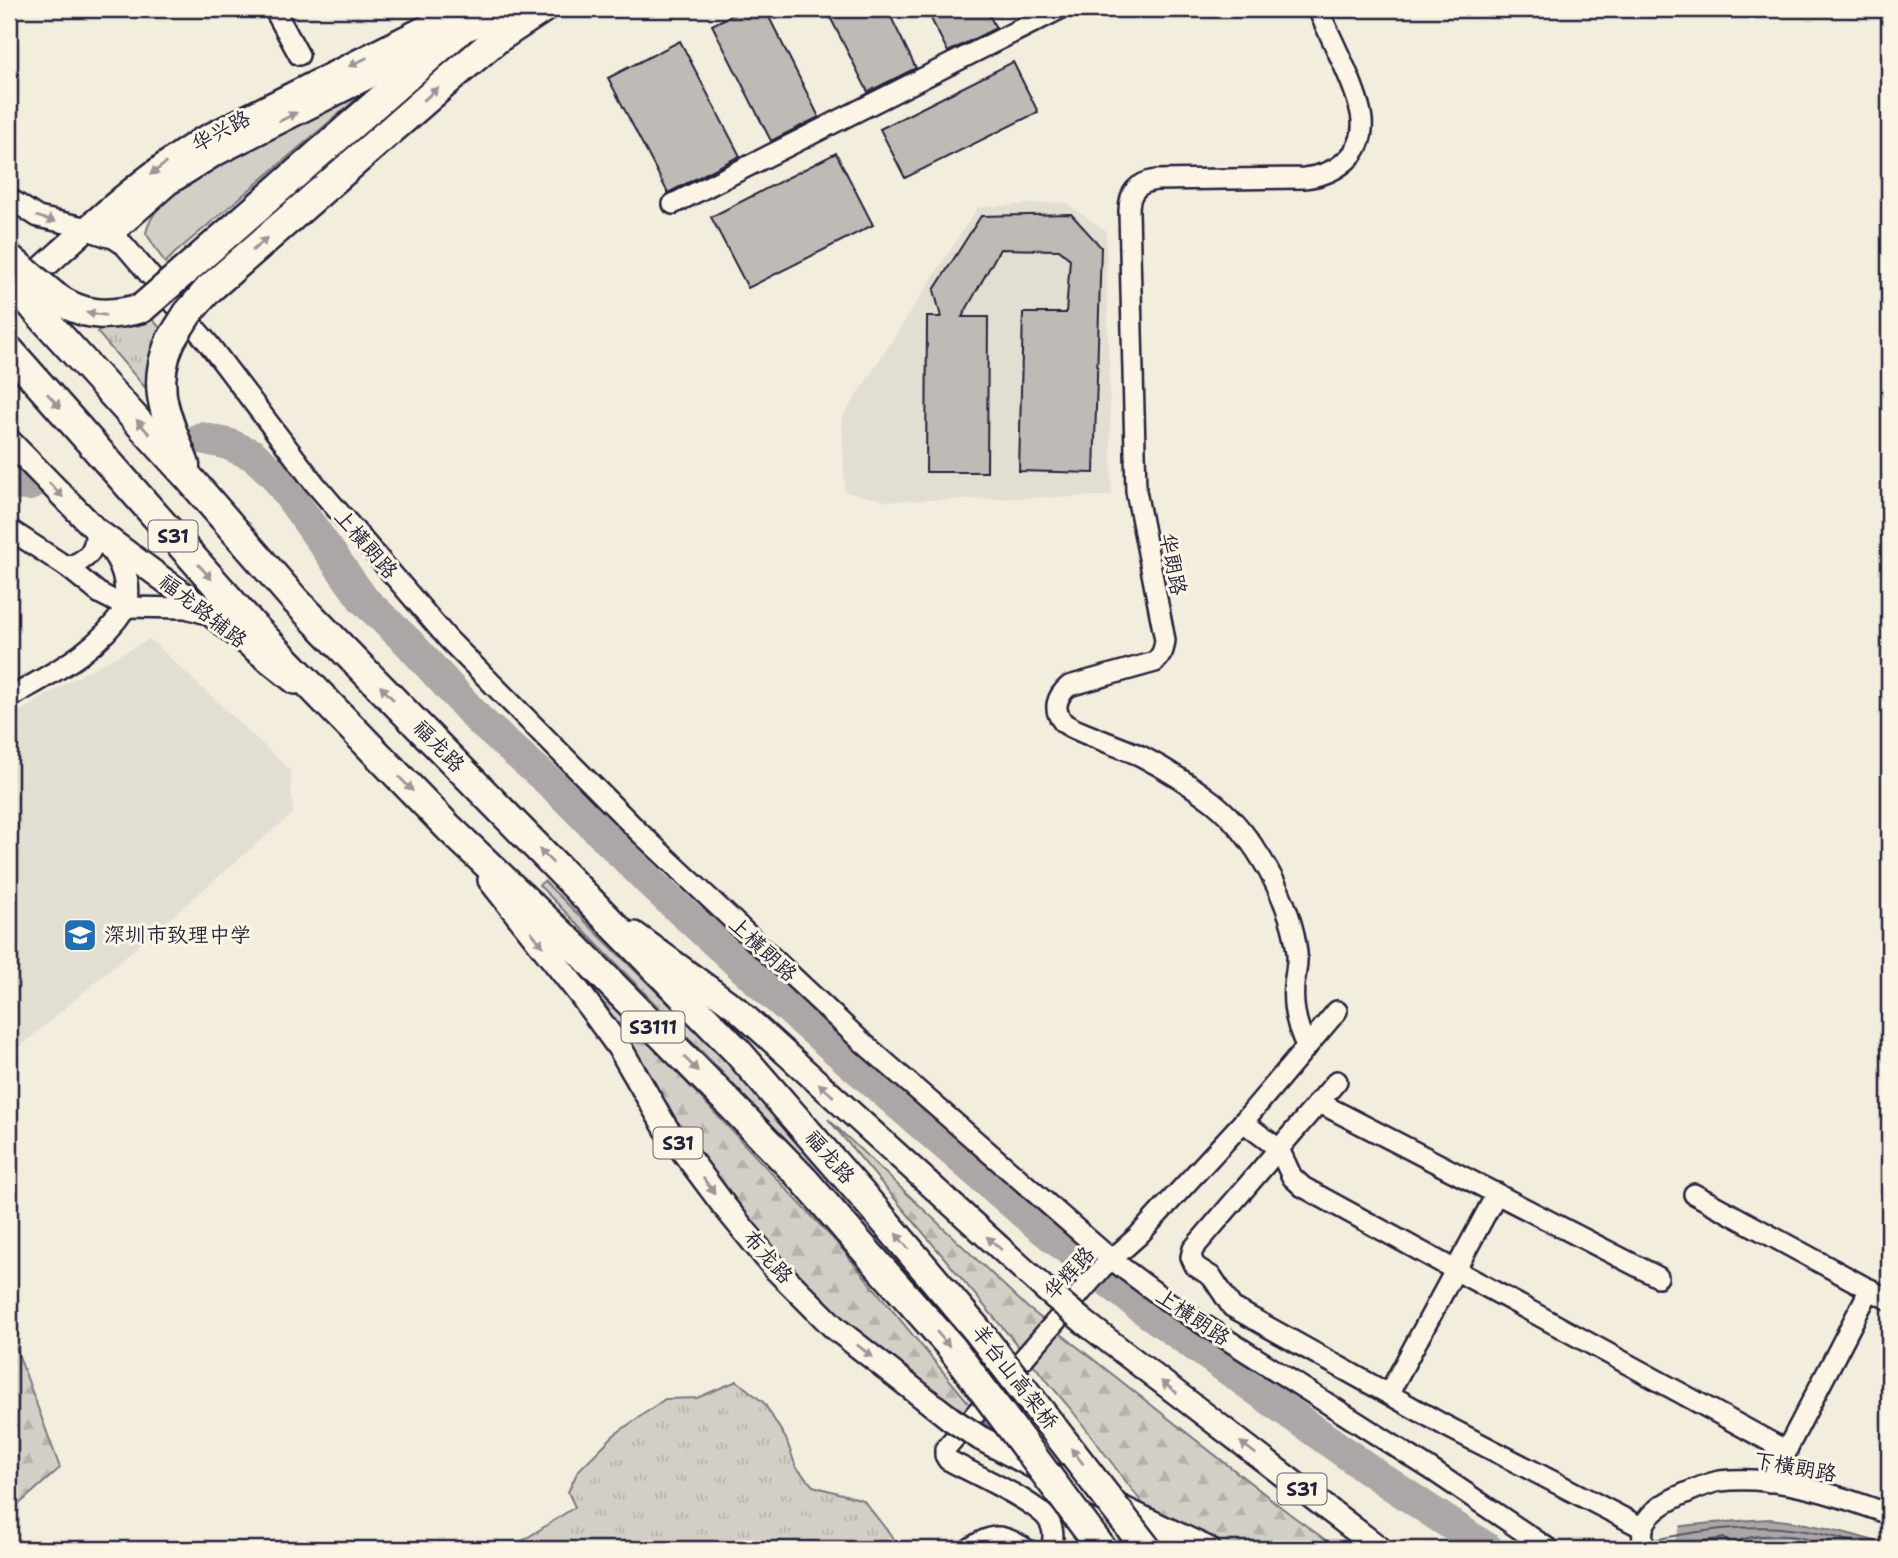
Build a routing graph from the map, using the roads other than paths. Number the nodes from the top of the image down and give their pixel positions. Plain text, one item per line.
1 (274, 9) edge
2 (484, 9) edge
3 (521, 9) edge
4 (542, 9) edge
5 (1059, 9) edge
6 (1318, 9) edge
7 (459, 21) edge
8 (299, 55) dead end
9 (9, 198) edge
10 (673, 204) dead end
11 (99, 231) junction
12 (9, 264) edge
13 (9, 298) edge
14 (45, 303) junction
15 (9, 350) edge
16 (9, 441) edge
17 (189, 478) junction
18 (9, 529) edge
19 (95, 529) junction
20 (66, 567) junction
21 (126, 607) junction
22 (213, 617) junction
23 (9, 698) edge
24 (341, 717) junction
25 (449, 828) junction
26 (594, 904) junction
27 (1337, 1011) dead end
28 (1307, 1047) junction
29 (1337, 1081) dead end
30 (1318, 1102) junction
31 (1243, 1122) junction
32 (1279, 1149) junction
33 (1497, 1193) junction
34 (1694, 1194) dead end
35 (876, 1210) joint
36 (849, 1232) joint
37 (1102, 1269) junction
38 (1455, 1270) junction
39 (1658, 1277) dead end
40 (1870, 1289) junction
41 (1889, 1300) edge
42 (1389, 1392) junction
43 (1787, 1451) junction
44 (1770, 1482) junction
45 (1889, 1514) edge
46 (1144, 1519) junction
47 (1643, 1528) junction
48 (969, 1549) edge
49 (1026, 1549) edge
50 (1051, 1549) edge
51 (1102, 1549) edge
52 (1147, 1549) edge
53 (1155, 1549) edge
54 (1209, 1549) edge
55 (1380, 1549) edge
56 (1549, 1549) edge
57 (1643, 1549) edge

1 - 8 street
2 - 7 highway
3 - 7 main road, 华兴路
17 -> 4 highway, bridge
5 - 10 street
6 - 28 street, 华朗路
7 - 11 main road, 华兴路
7 -> 14 highway, bridge
9 -> 11 street
11 - 13 main road, 华兴路
11 - 37 street, 上横朗路
12 - 14 highway, 福龙路 / S31, bridge
17 -> 14 highway, 福龙路 / S31
15 -> 24 highway, 福龙路 / S31
16 -> 19 main road, 福龙路辅路
26 -> 17 highway, 福龙路 / S31
18 - 20 street
19 - 20 street
19 - 21 main road
19 - 22 main road, 福龙路辅路
20 - 21 street
21 - 22 street
21 - 23 street
22 - 24 main road, 福龙路辅路
24 -> 25 highway, 福龙路 / S31
25 -> 36 highway, 福龙路 / S3111
25 -> 46 main road, 布龙路 / S31, bridge
26 - 35 highway, 福龙路 / S3111
55 -> 26 main road, S31, bridge
27 - 28 street, 华辉路
28 - 31 street, 华辉路
29 - 30 street
30 - 32 street
30 - 33 street
31 - 32 street
31 - 37 street, 华辉路
32 - 38 street
32 - 42 street
33 - 38 street
33 - 39 street
34 - 40 street
52 -> 35 highway, 羊台山高架桥 / S3111, bridge
36 -> 51 highway, 羊台山高架桥 / S3111, bridge
37 - 50 street, 华辉路
37 - 56 street, 上横朗路
38 - 42 street
38 - 43 street
40 - 41 street
40 - 43 street
42 - 47 street
43 - 44 street
44 - 45 street, 下横朗路
44 - 47 street, 下横朗路
46 - 53 main road
46 - 54 main road, 布龙路 / S31
47 - 57 street
48 - 49 street

